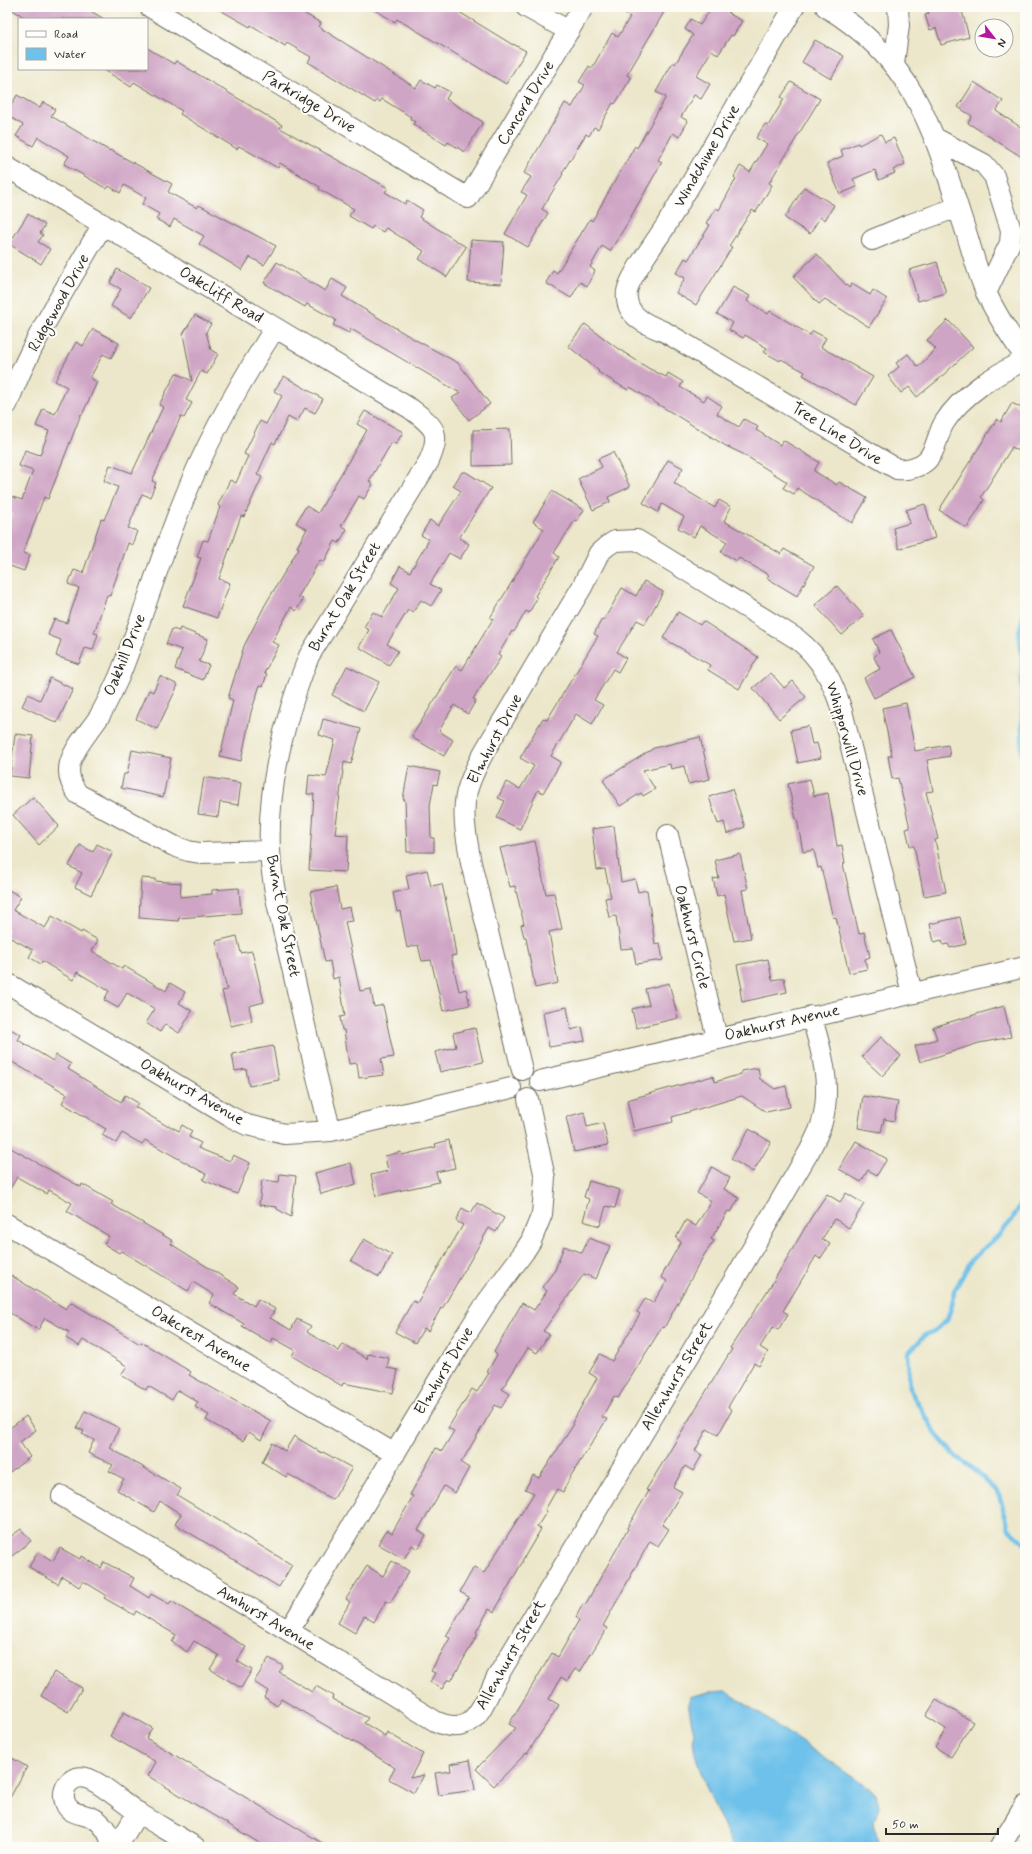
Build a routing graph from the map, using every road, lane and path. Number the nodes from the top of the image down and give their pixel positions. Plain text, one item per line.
1 (150, 7) edge
2 (526, 7) edge
3 (583, 7) edge
4 (794, 7) edge
5 (826, 7) edge
6 (898, 7) edge
7 (569, 32) junction
8 (894, 64) junction
9 (934, 138) junction
10 (7, 167) edge
11 (468, 198) joint
12 (958, 207) junction
13 (103, 224) junction
14 (872, 240) dead end
15 (986, 293) junction
16 (629, 305) joint
17 (275, 328) junction
18 (1025, 359) edge
19 (7, 405) edge
20 (433, 427) joint
21 (607, 546) joint
22 (668, 835) dead end
23 (270, 850) junction
24 (1025, 967) edge
25 (7, 983) edge
26 (912, 993) junction
27 (811, 1016) junction
28 (717, 1038) junction
29 (522, 1070) junction
30 (540, 1081) junction
31 (511, 1088) junction
32 (528, 1099) junction
33 (331, 1131) junction
34 (7, 1224) edge
35 (395, 1454) junction
36 (62, 1496) dead end
37 (288, 1631) junction
38 (472, 1720) joint
39 (1024, 1809) edge
40 (138, 1812) junction
41 (113, 1847) edge
42 (117, 1847) edge
43 (195, 1847) edge
44 (1000, 1847) edge

1 - 11 street, Parkridge Drive
2 - 7 street
3 - 7 street, Concord Drive
4 - 16 street, Windchime Drive
5 - 8 street
6 - 8 street
7 - 11 street, Concord Drive
8 - 9 street
9 - 12 street
9 - 15 street
10 - 13 street, Oakcliff Road
12 - 14 street
12 - 15 street
13 - 17 street, Oakcliff Road
13 - 19 street, Ridgewood Drive
15 - 18 street
16 - 18 street, Tree Line Drive
17 - 20 street, Oakcliff Road
17 - 23 street, Oakhill Drive
20 - 23 street, Burnt Oak Street
21 - 26 street, Whipporwill Drive
21 - 29 street, Elmhurst Drive
22 - 28 street, Oakhurst Circle
23 - 33 street, Burnt Oak Street
24 - 26 street, Oakhurst Avenue
25 - 33 street, Oakhurst Avenue
26 - 27 street, Oakhurst Avenue
27 - 28 street, Oakhurst Avenue
27 - 38 street, Allenhurst Street
28 - 30 street, Oakhurst Avenue
29 - 30 street
29 - 31 street
30 - 32 street
31 - 32 street
31 - 33 street, Oakhurst Avenue
32 - 35 street, Elmhurst Drive
34 - 35 street, Oakcrest Avenue
35 - 37 street, Elmhurst Drive
36 - 37 street, Amhurst Avenue
37 - 38 street, Amhurst Avenue
39 - 44 street
40 - 41 street
40 - 42 street
40 - 43 street

